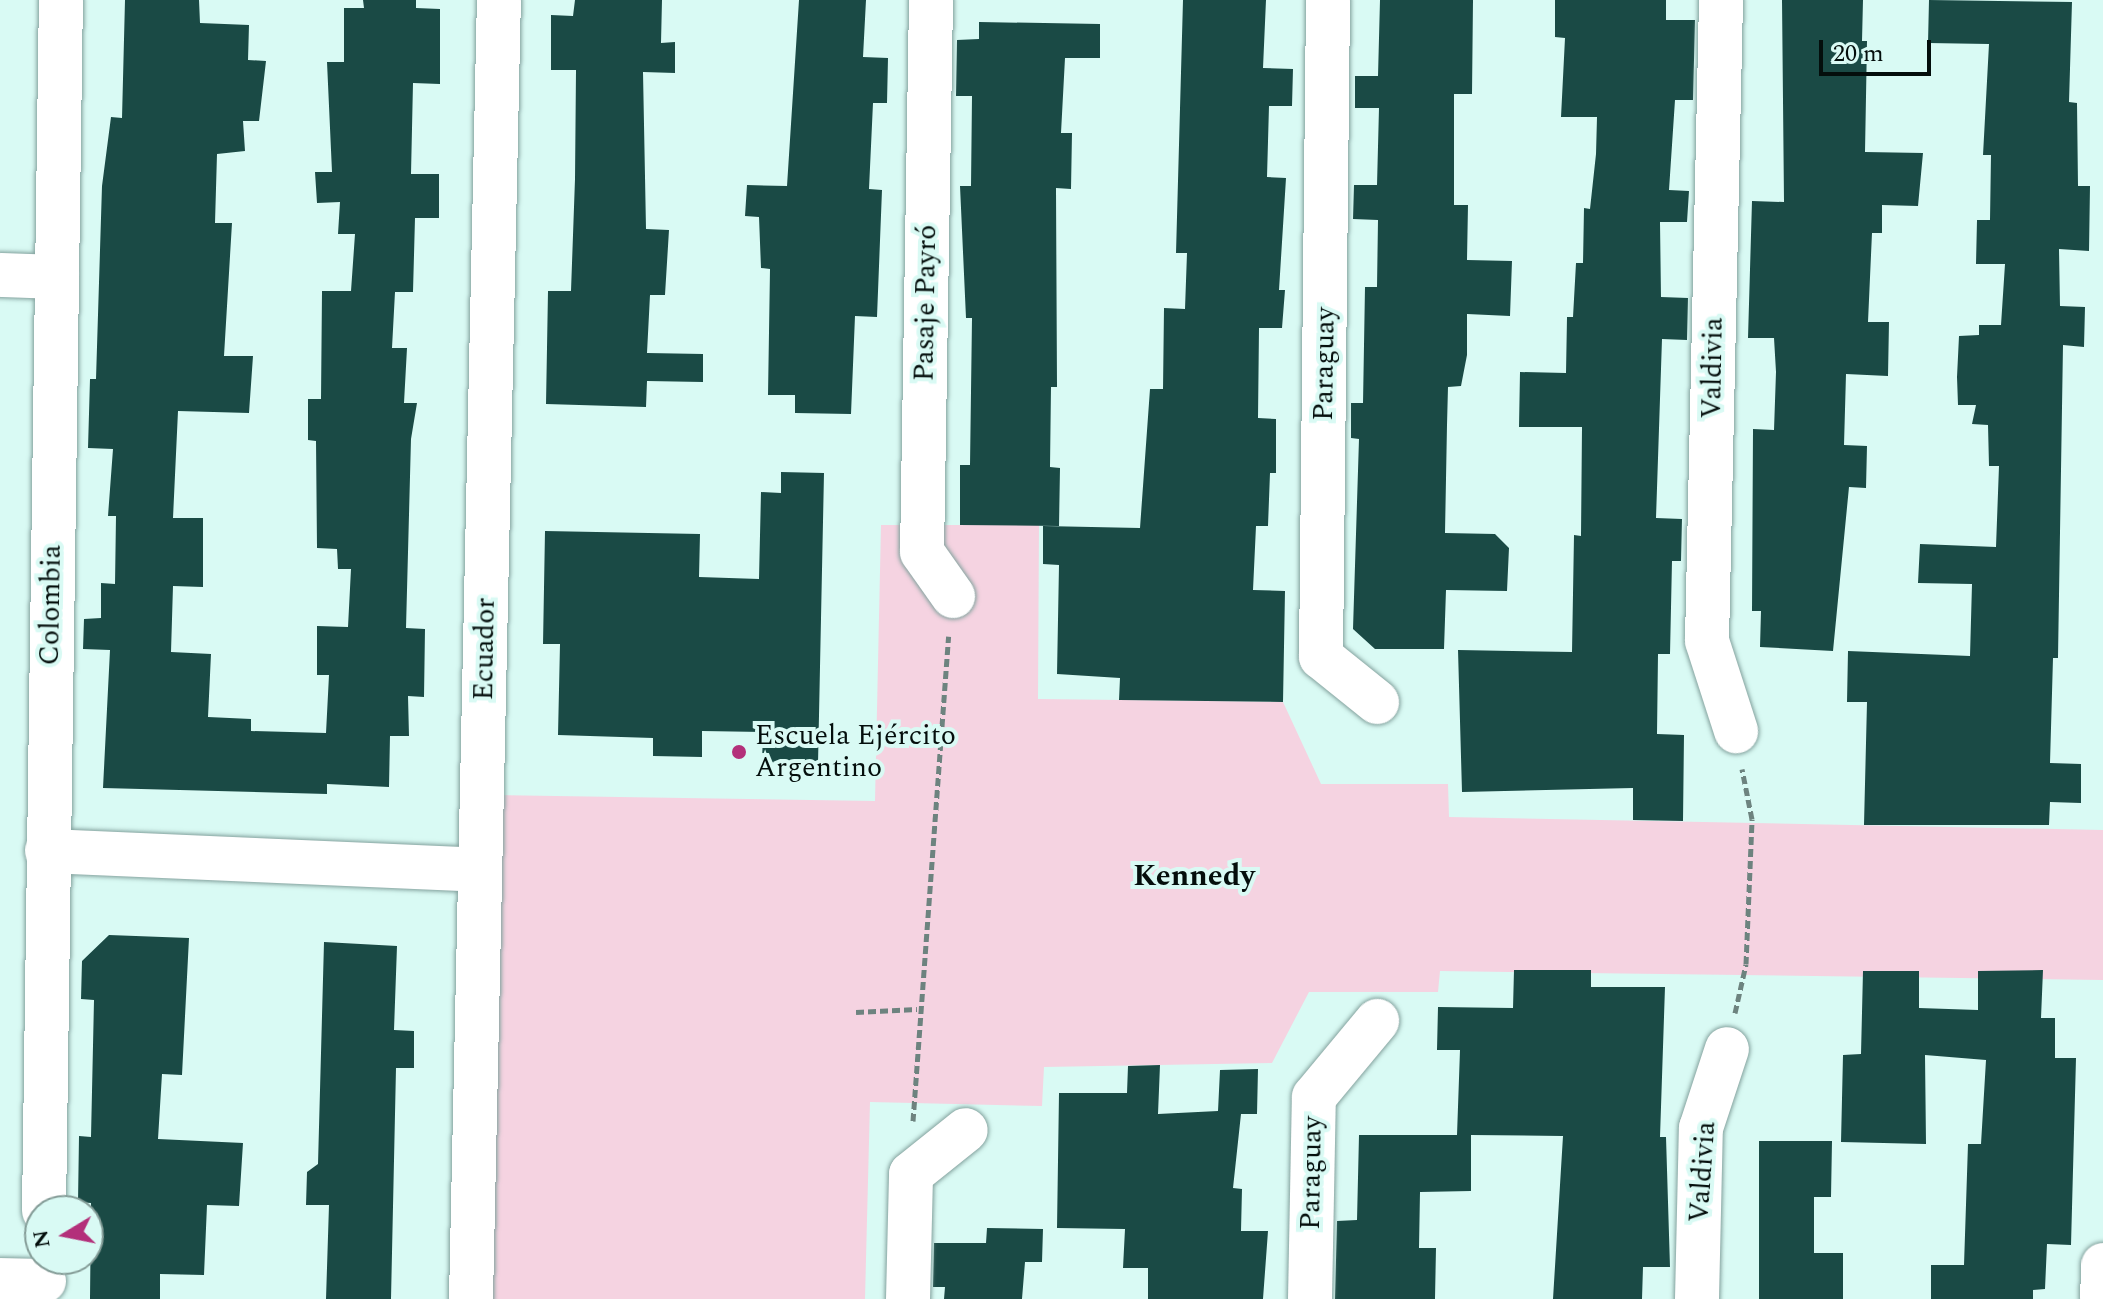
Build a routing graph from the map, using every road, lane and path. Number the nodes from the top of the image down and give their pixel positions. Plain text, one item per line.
1 (61, 0) edge
2 (499, 0) edge
3 (931, 0) edge
4 (1328, 0) edge
5 (1721, 0) edge
6 (0, 275) edge
7 (57, 277) junction
8 (953, 596) joint
9 (1377, 702) dead end
10 (1736, 731) joint
11 (47, 851) junction
12 (480, 870) junction
13 (917, 1009) junction
14 (856, 1012) dead end
15 (1377, 1021) dead end
16 (1727, 1049) joint
17 (966, 1130) dead end
18 (911, 1174) junction
19 (44, 1195) edge
20 (2103, 1265) edge
21 (0, 1280) edge
22 (44, 1280) edge
23 (471, 1299) edge
24 (908, 1299) edge
25 (1310, 1299) edge
26 (1697, 1299) edge
27 (2102, 1299) edge

1 - 7 street, Colombia
2 - 12 street, Ecuador
3 - 8 street, Pasaje Payró
4 - 9 street, Paraguay
5 - 10 street, Valdivia
6 - 7 street
7 - 11 street, Colombia
8 - 13 path
10 - 16 path
11 - 12 street
11 - 19 street, Colombia
12 - 23 street, Ecuador
13 - 14 path
13 - 18 path
15 - 25 street, Paraguay
16 - 26 street, Valdivia
17 - 18 street
18 - 24 street
20 - 27 street
21 - 22 street

